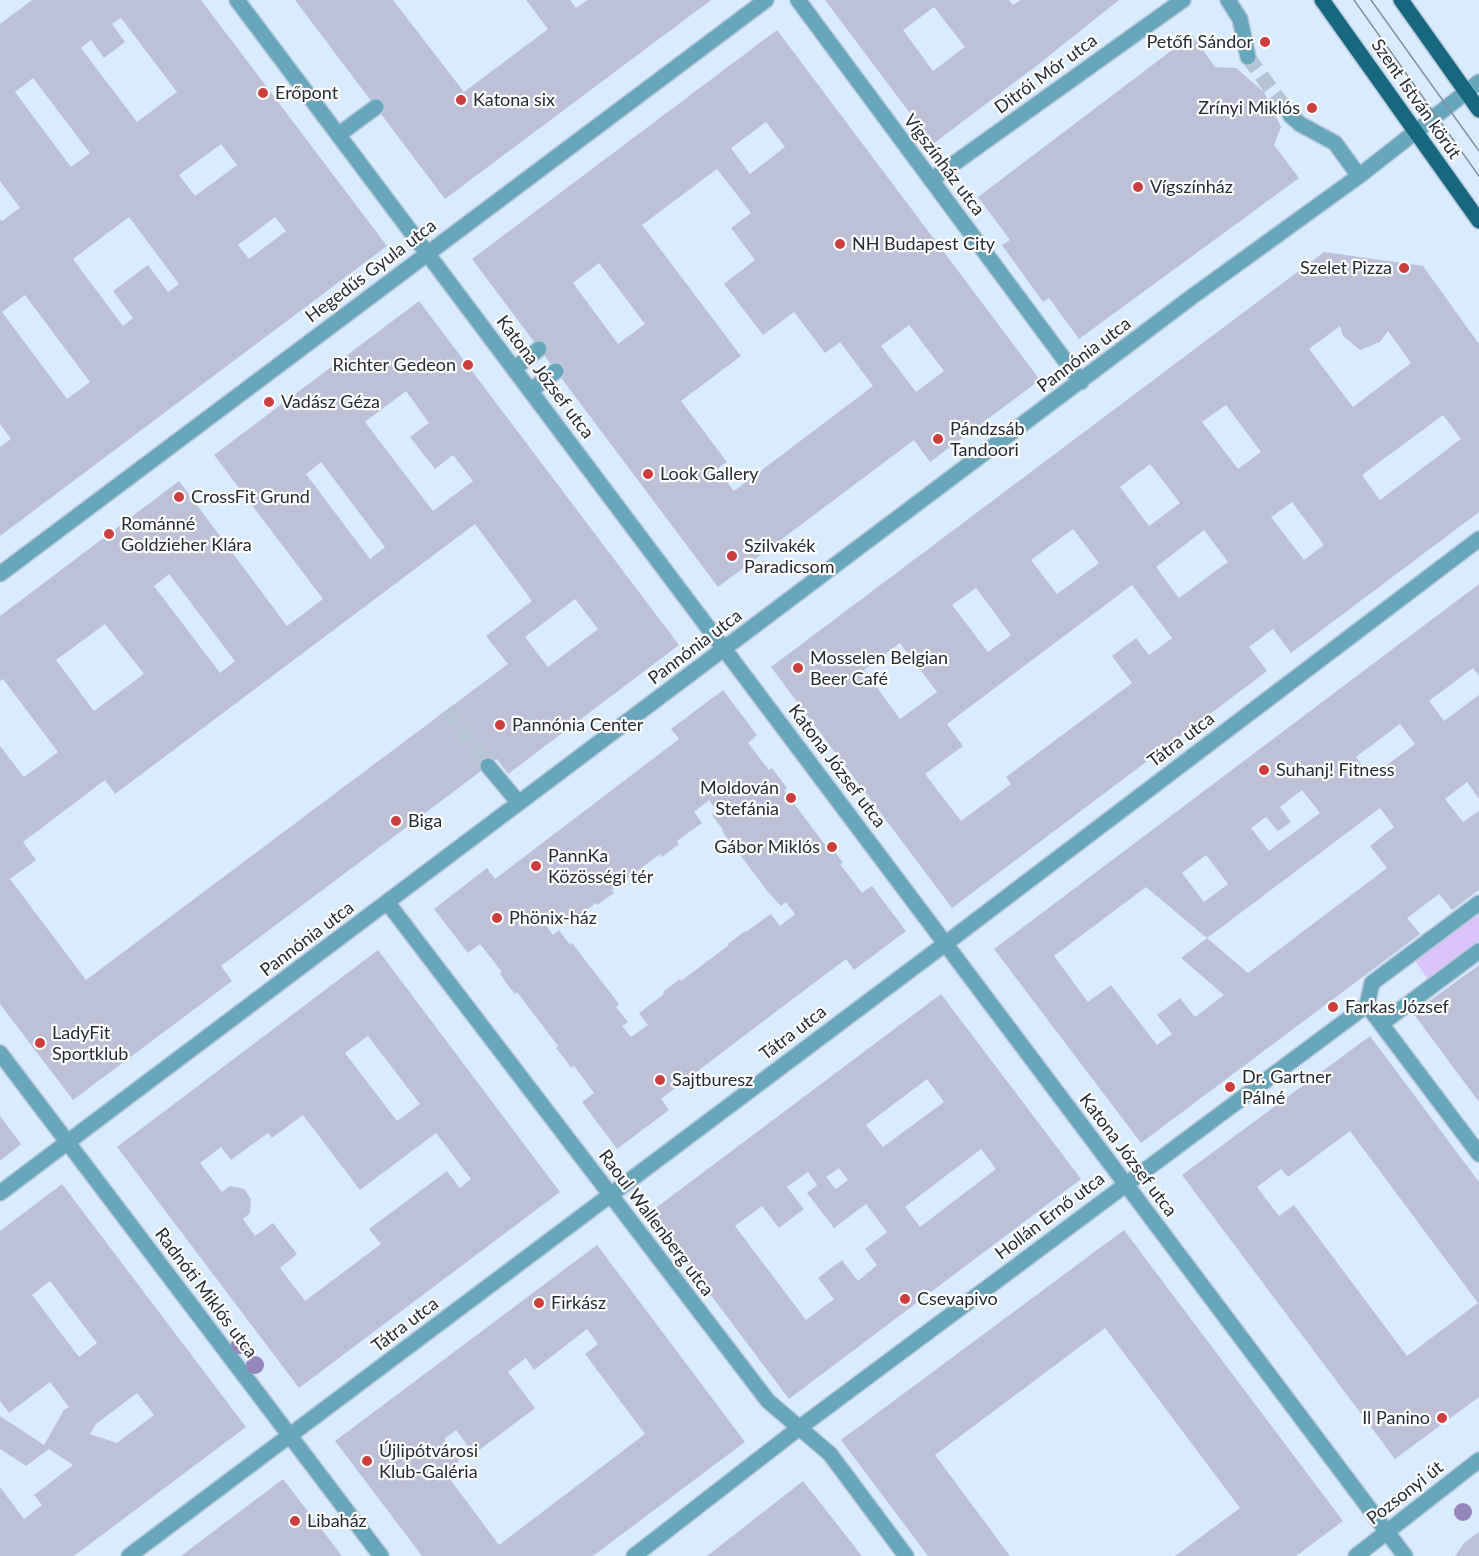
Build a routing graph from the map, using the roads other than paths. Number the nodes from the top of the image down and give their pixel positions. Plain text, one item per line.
1 (237, 0) edge
2 (766, 0) edge
3 (798, 0) edge
4 (1183, 0) edge
5 (1228, 0) edge
6 (1322, 0) edge
7 (1401, 0) edge
8 (1248, 57) tunnel mouth
9 (1479, 82) edge
10 (1466, 92) junction
11 (376, 107) dead end
12 (1479, 110) edge
13 (1290, 115) tunnel mouth
14 (1415, 132) junction
15 (338, 135) junction
16 (1359, 176) junction
17 (931, 180) junction
18 (1479, 221) edge
19 (428, 254) junction
20 (539, 349) dead end
21 (514, 369) junction
22 (556, 371) dead end
23 (1081, 382) junction
24 (531, 391) junction
25 (1479, 539) edge
26 (0, 574) edge
27 (724, 649) junction
28 (488, 766) tunnel mouth
29 (519, 804) junction
30 (387, 902) junction
31 (1479, 903) edge
32 (945, 944) junction
33 (1479, 951) edge
34 (1367, 1005) junction
35 (1381, 1024) junction
36 (0, 1053) edge
37 (68, 1142) junction
38 (1479, 1154) edge
39 (1126, 1185) junction
40 (0, 1194) edge
41 (610, 1195) junction
42 (799, 1428) junction
43 (290, 1435) junction
44 (1479, 1460) edge
45 (1386, 1532) junction
46 (129, 1556) edge
47 (381, 1556) edge
48 (634, 1556) edge
49 (906, 1556) edge
50 (1356, 1556) edge
51 (1405, 1556) edge

1 - 15 street, Katona József utca
2 - 19 street, Hegedűs Gyula utca
3 - 17 street, Vígszínház utca
4 - 17 street, Ditrói Mór utca
5 - 8 street
6 - 14 main road, Szent István körút
7 - 10 main road
9 - 10 street, Pannónia utca
10 - 12 main road
10 - 14 street, Pannónia utca
11 - 15 street
13 - 16 street
14 - 16 street, Pannónia utca
14 - 18 main road, Szent István körút
15 - 19 street, Katona József utca
16 - 23 street, Pannónia utca
17 - 23 street, Vígszínház utca
19 - 21 street, Katona József utca
19 - 26 street, Hegedűs Gyula utca
20 - 21 street
21 - 24 street, Katona József utca
22 - 24 street
23 - 27 street, Pannónia utca
24 - 27 street, Katona József utca
25 - 32 street, Tátra utca
27 - 29 street, Pannónia utca
27 - 32 street, Katona József utca
28 - 29 street
29 - 30 street, Pannónia utca
30 - 37 street, Pannónia utca
30 - 41 street, Raoul Wallenberg utca
31 - 34 street
32 - 39 street, Katona József utca
32 - 41 street, Tátra utca
33 - 35 street
34 - 35 street
34 - 39 street, Hollán Ernő utca
35 - 38 street
36 - 37 street, Radnóti Miklós utca
37 - 40 street, Pannónia utca
37 - 43 street, Radnóti Miklós utca
39 - 42 street, Hollán Ernő utca
39 - 45 street, Katona József utca
41 - 42 street, Raoul Wallenberg utca
41 - 43 street, Tátra utca
42 - 48 street, Hollán Ernő utca
42 - 49 street, Raoul Wallenberg utca
43 - 46 street, Tátra utca
43 - 47 street, Radnóti Miklós utca
44 - 45 street, Pozsonyi út
45 - 50 street, Pozsonyi út
45 - 51 street, Katona József utca

